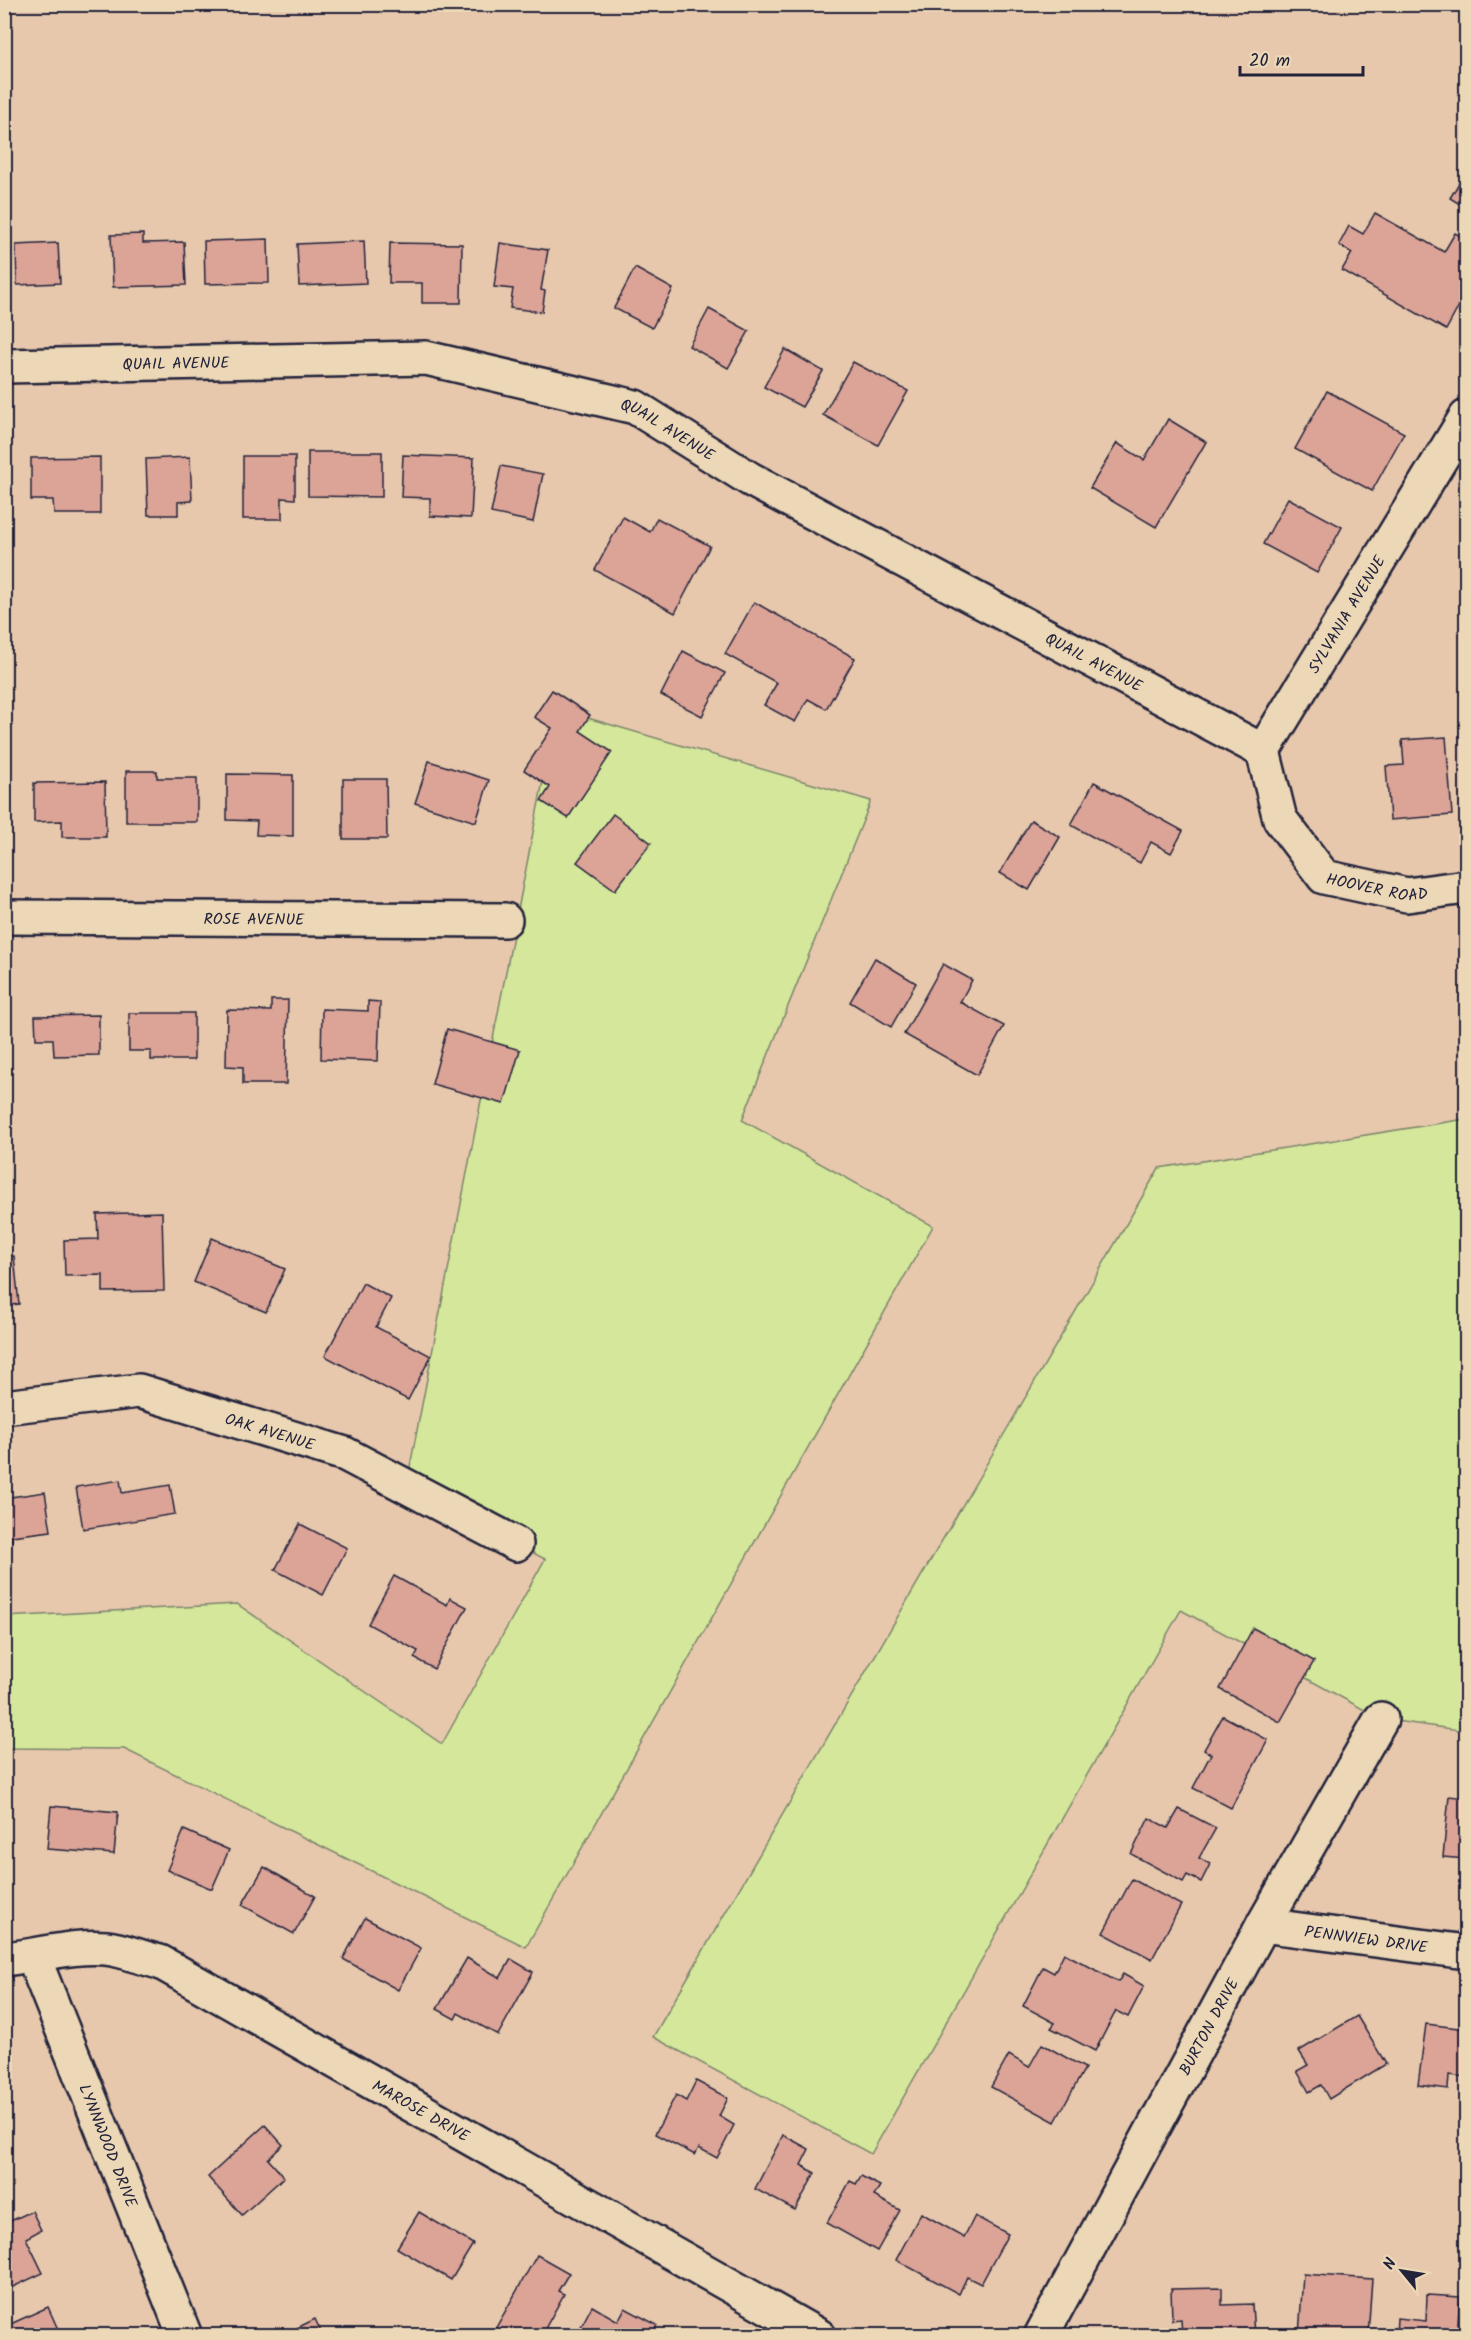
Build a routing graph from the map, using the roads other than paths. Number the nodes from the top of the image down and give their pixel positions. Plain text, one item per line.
1 (4, 366) edge
2 (1467, 417) edge
3 (1263, 751) junction
4 (1467, 887) edge
5 (4, 917) edge
6 (505, 920) dead end
7 (4, 1407) edge
8 (516, 1544) dead end
9 (1381, 1719) dead end
10 (1263, 1925) junction
11 (1467, 1952) edge
12 (19, 1957) edge
13 (185, 2336) edge
14 (819, 2336) edge
15 (1041, 2336) edge

1 - 3 street, QUAIL AVENUE
2 - 3 street, SYLVANIA AVENUE
3 - 4 street, HOOVER ROAD
5 - 6 street, ROSE AVENUE
7 - 8 street, OAK AVENUE
9 - 10 street, BURTON DRIVE
10 - 11 street, PENNVIEW DRIVE
10 - 15 street, BURTON DRIVE
12 - 13 street, LYNNWOOD DRIVE
12 - 14 street, MAROSE DRIVE

